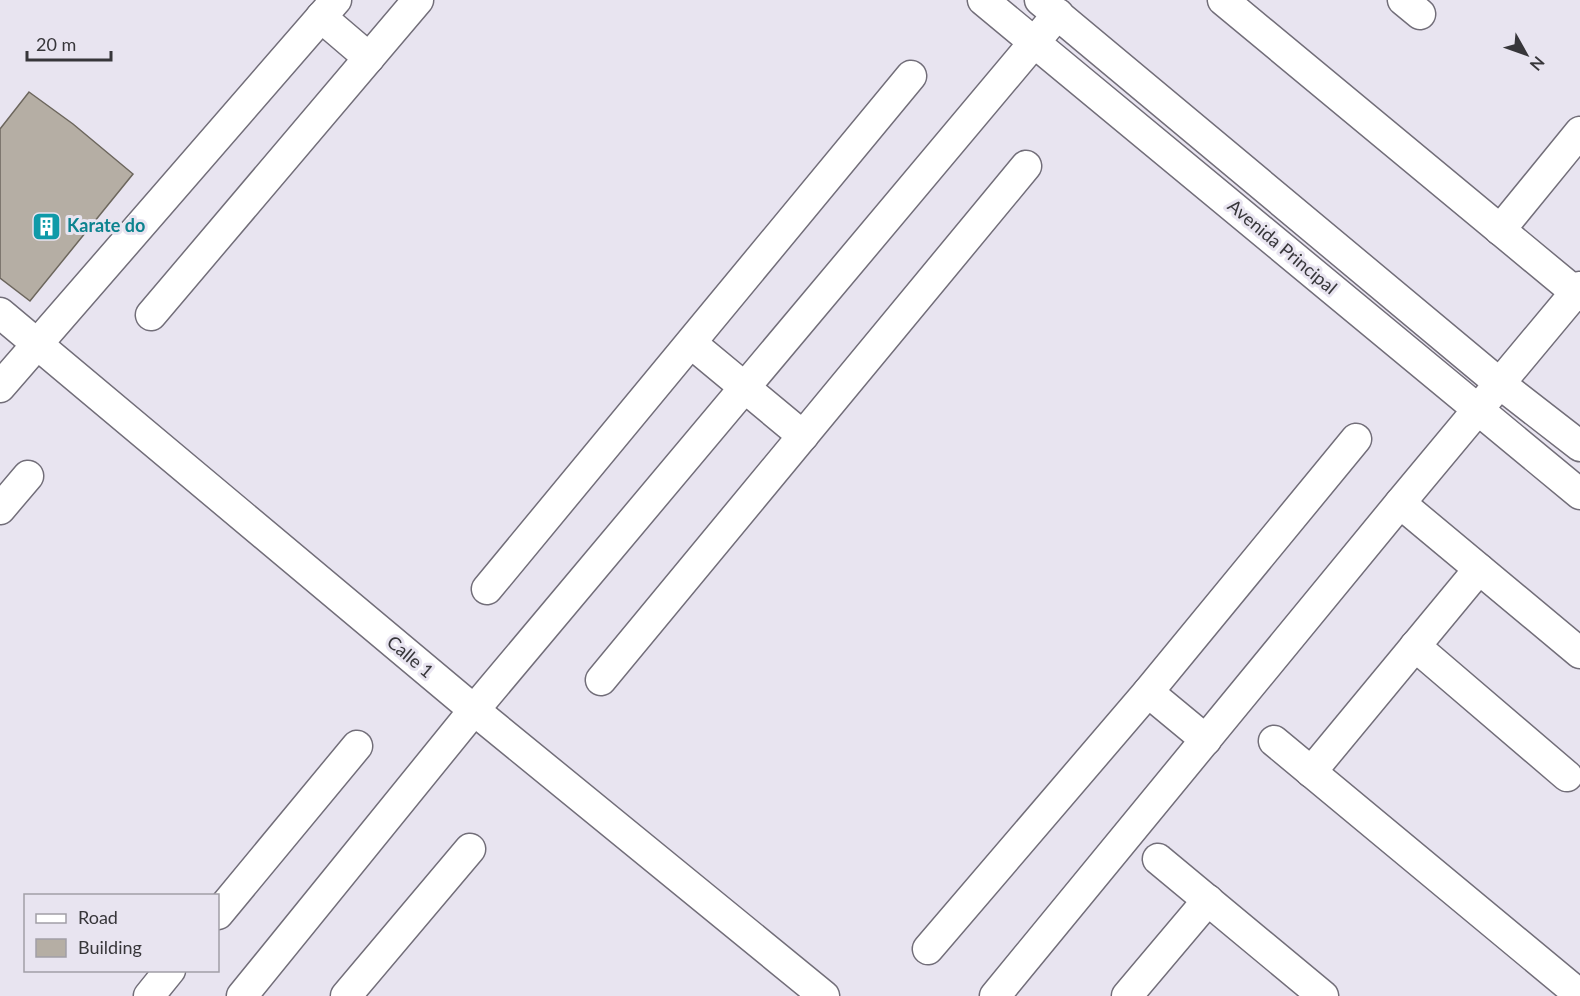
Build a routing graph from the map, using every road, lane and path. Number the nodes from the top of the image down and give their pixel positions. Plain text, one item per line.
1 (418, 0) edge
2 (983, 0) edge
3 (1223, 0) edge
4 (1049, 7) edge
5 (328, 9) edge
6 (1034, 43) junction
7 (369, 58) junction
8 (911, 76) dead end
9 (1580, 132) edge
10 (1026, 166) dead end
11 (1500, 230) junction
12 (1578, 291) edge
13 (0, 313) edge
14 (151, 315) dead end
15 (691, 343) junction
16 (37, 344) junction
17 (1499, 383) junction
18 (0, 387) edge
19 (744, 387) junction
20 (1478, 409) junction
21 (803, 436) junction
22 (1356, 439) dead end
23 (1580, 446) edge
24 (28, 476) dead end
25 (1580, 494) edge
26 (1400, 503) junction
27 (0, 509) edge
28 (1479, 569) junction
29 (487, 589) dead end
30 (1415, 646) junction
31 (1580, 653) edge
32 (601, 680) dead end
33 (1148, 692) junction
34 (474, 710) junction
35 (1206, 740) junction
36 (1274, 741) dead end
37 (357, 746) dead end
38 (1311, 772) junction
39 (1567, 776) dead end
40 (470, 849) dead end
41 (1158, 859) dead end
42 (1208, 900) junction
43 (219, 913) edge
44 (928, 949) dead end
45 (168, 972) edge
46 (249, 993) edge
47 (999, 995) edge
48 (1580, 995) edge
49 (149, 996) edge
50 (346, 996) edge
51 (824, 996) edge
52 (1127, 996) edge
53 (1323, 996) edge

1 - 7 street
2 - 6 street, Avenida Principal
3 - 11 street
4 - 6 street
4 - 17 street, Avenida Principal
5 - 7 street
5 - 16 street
6 - 19 street
6 - 20 street, Avenida Principal
7 - 14 street
8 - 15 street
9 - 11 street
10 - 21 street
11 - 12 street
12 - 17 street
13 - 16 street, Calle 1
15 - 19 street
15 - 29 street
16 - 18 street
16 - 34 street, Calle 1
17 - 20 street
17 - 23 street, Avenida Principal
19 - 21 street
19 - 34 street
20 - 25 street, Avenida Principal
20 - 26 street
21 - 32 street
22 - 33 street
24 - 27 street
26 - 28 street
26 - 35 street
28 - 30 street
28 - 31 street
30 - 38 street
30 - 39 street
33 - 35 street
33 - 44 street
34 - 46 street
34 - 51 street, Calle 1
35 - 47 street
36 - 38 street
37 - 43 street
38 - 48 street
40 - 50 street
41 - 42 street
42 - 52 street
42 - 53 street
45 - 49 street

